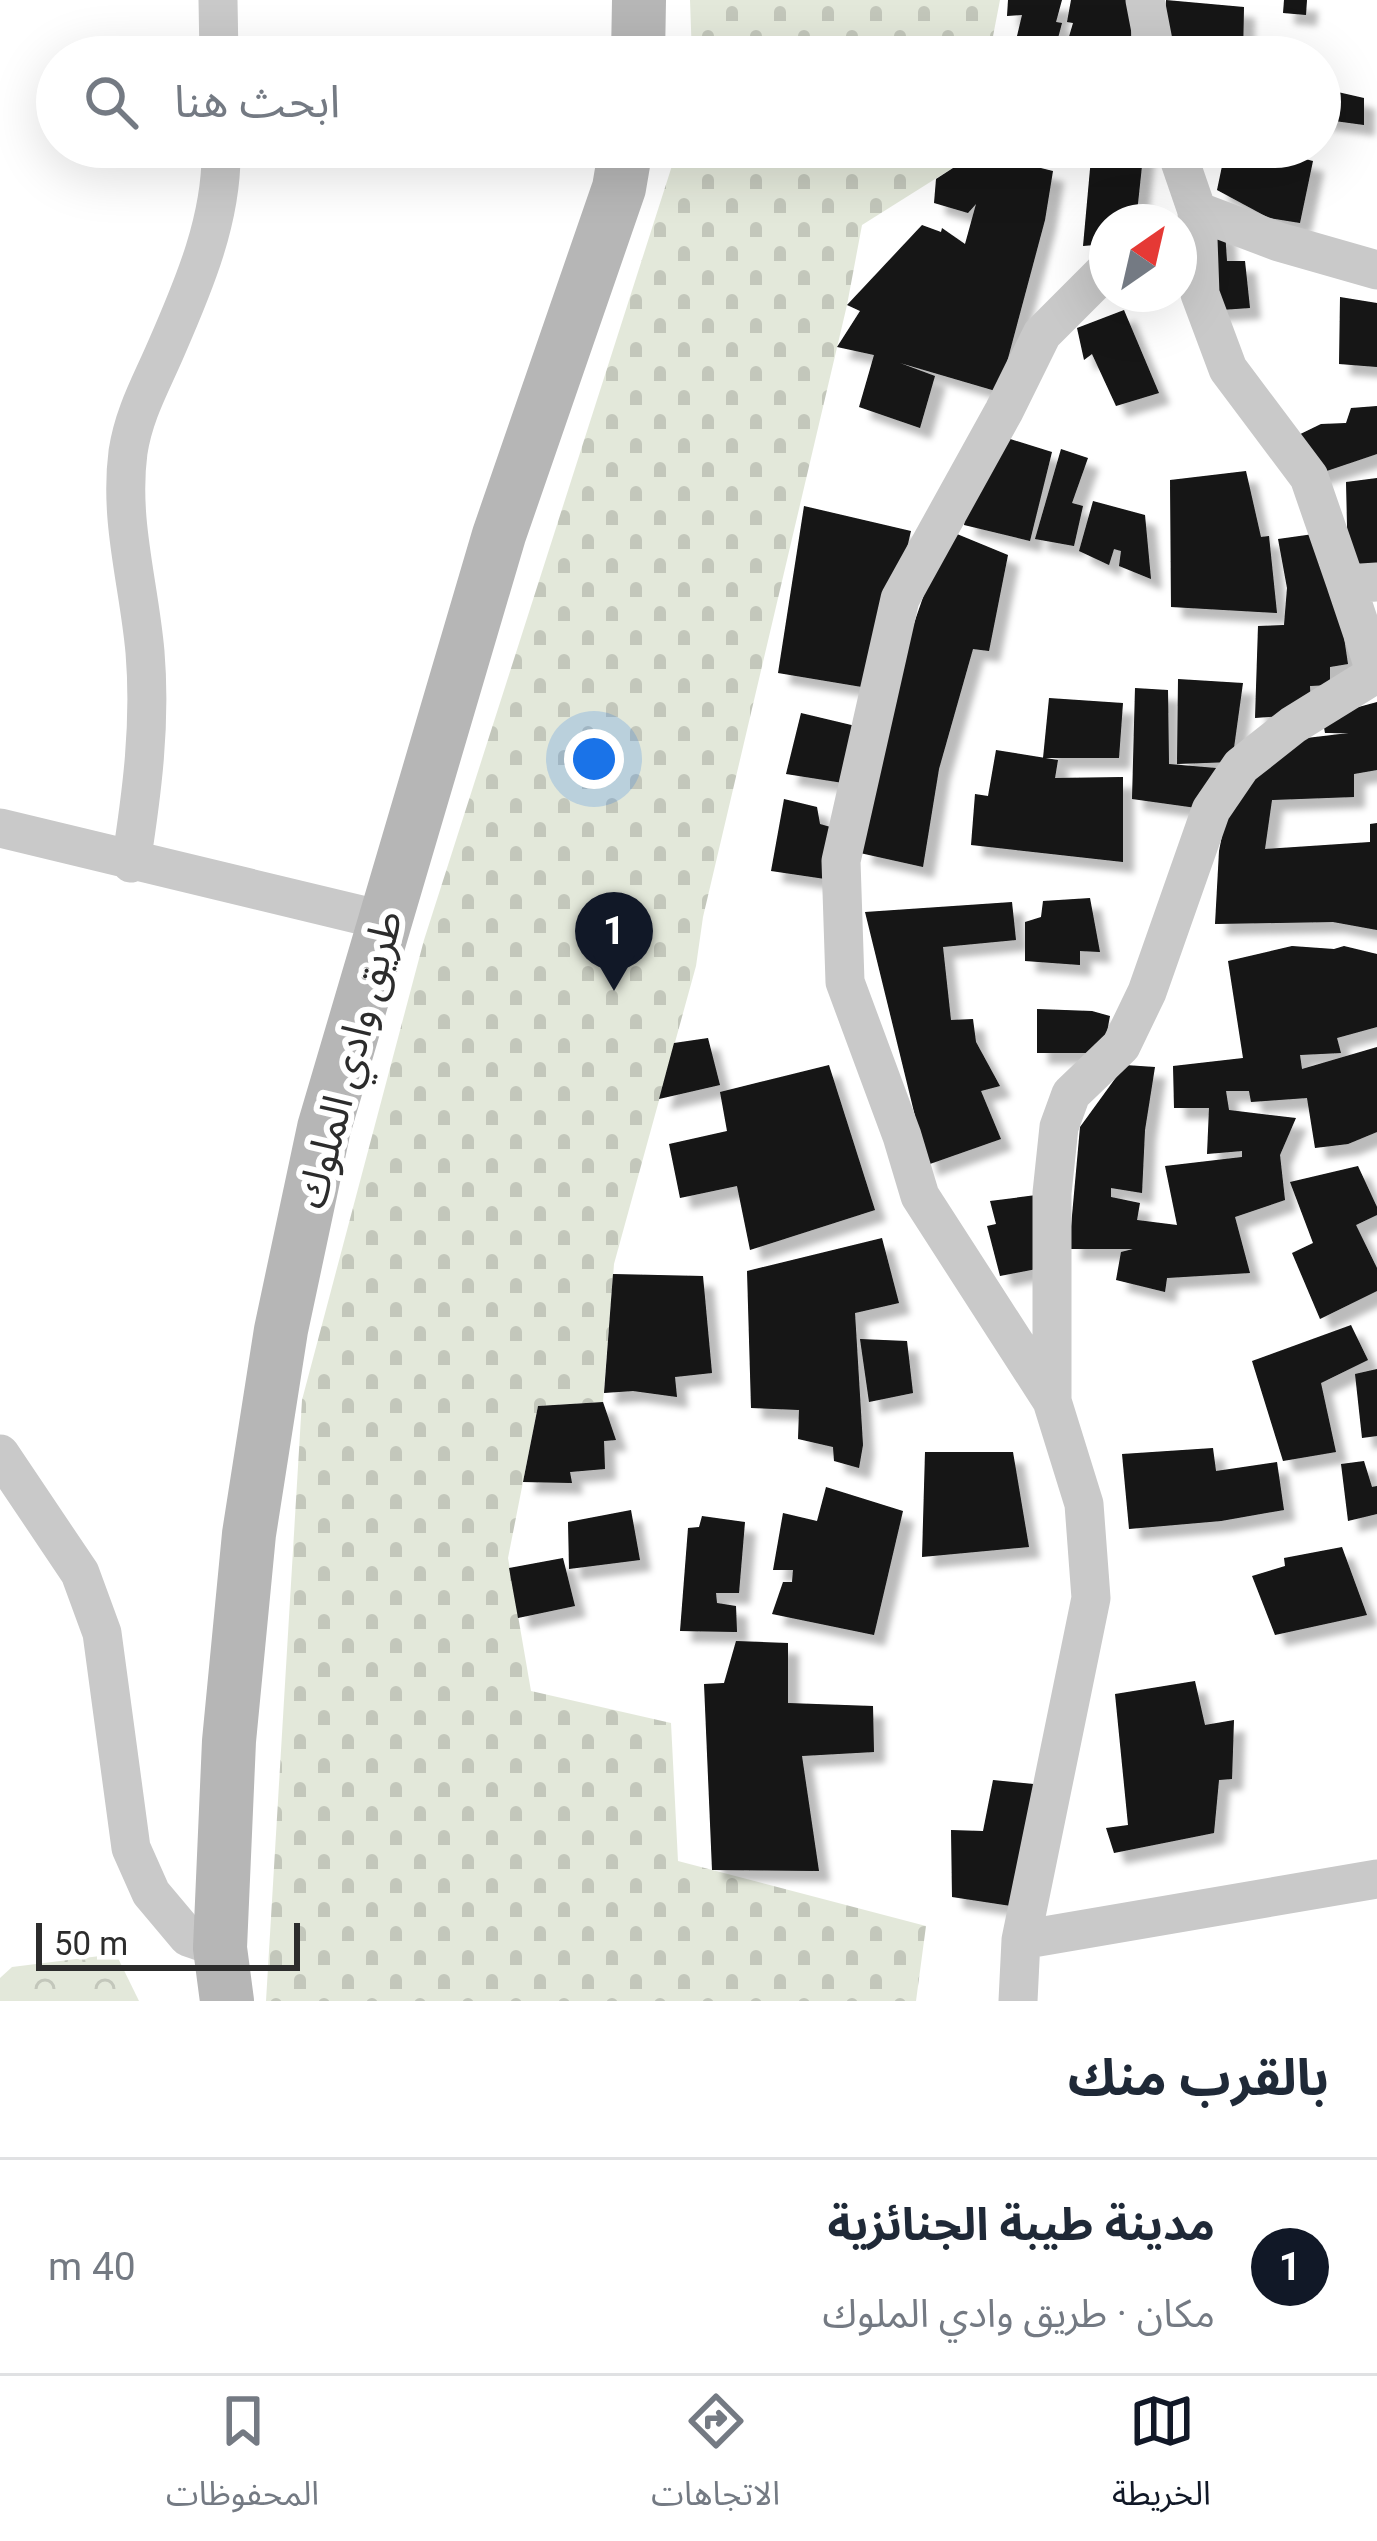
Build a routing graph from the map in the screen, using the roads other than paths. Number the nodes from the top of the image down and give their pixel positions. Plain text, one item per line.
1 (218, 0) edge
2 (639, 0) edge
3 (1145, 0) edge
4 (219, 36) edge
5 (638, 36) edge
6 (1152, 36) edge
7 (222, 168) edge
8 (622, 168) edge
9 (1178, 168) edge
10 (1186, 204) edge
11 (1197, 219) edge
12 (1377, 269) edge
13 (1197, 274) edge
14 (1089, 286) edge
15 (1362, 583) edge
16 (1377, 673) edge
17 (0, 828) edge
18 (131, 862) junction
19 (386, 921) junction
20 (1052, 1401) junction
21 (0, 1454) edge
22 (1377, 1879) edge
23 (1021, 1940) junction
24 (220, 1948) junction
25 (227, 2001) edge
26 (1018, 2001) edge

1 - 4 street
2 - 5 street
3 - 6 street
7 - 18 street
8 - 19 street, طريق وادي الملوك
9 - 10 street
11 - 12 street
13 - 15 street
14 - 20 street
15 - 16 street
16 - 20 street
17 - 18 street
18 - 19 street
19 - 24 street, طريق وادي الملوك
20 - 23 street
21 - 24 street
22 - 23 street
23 - 26 street
24 - 25 street, طريق وادي الملوك

